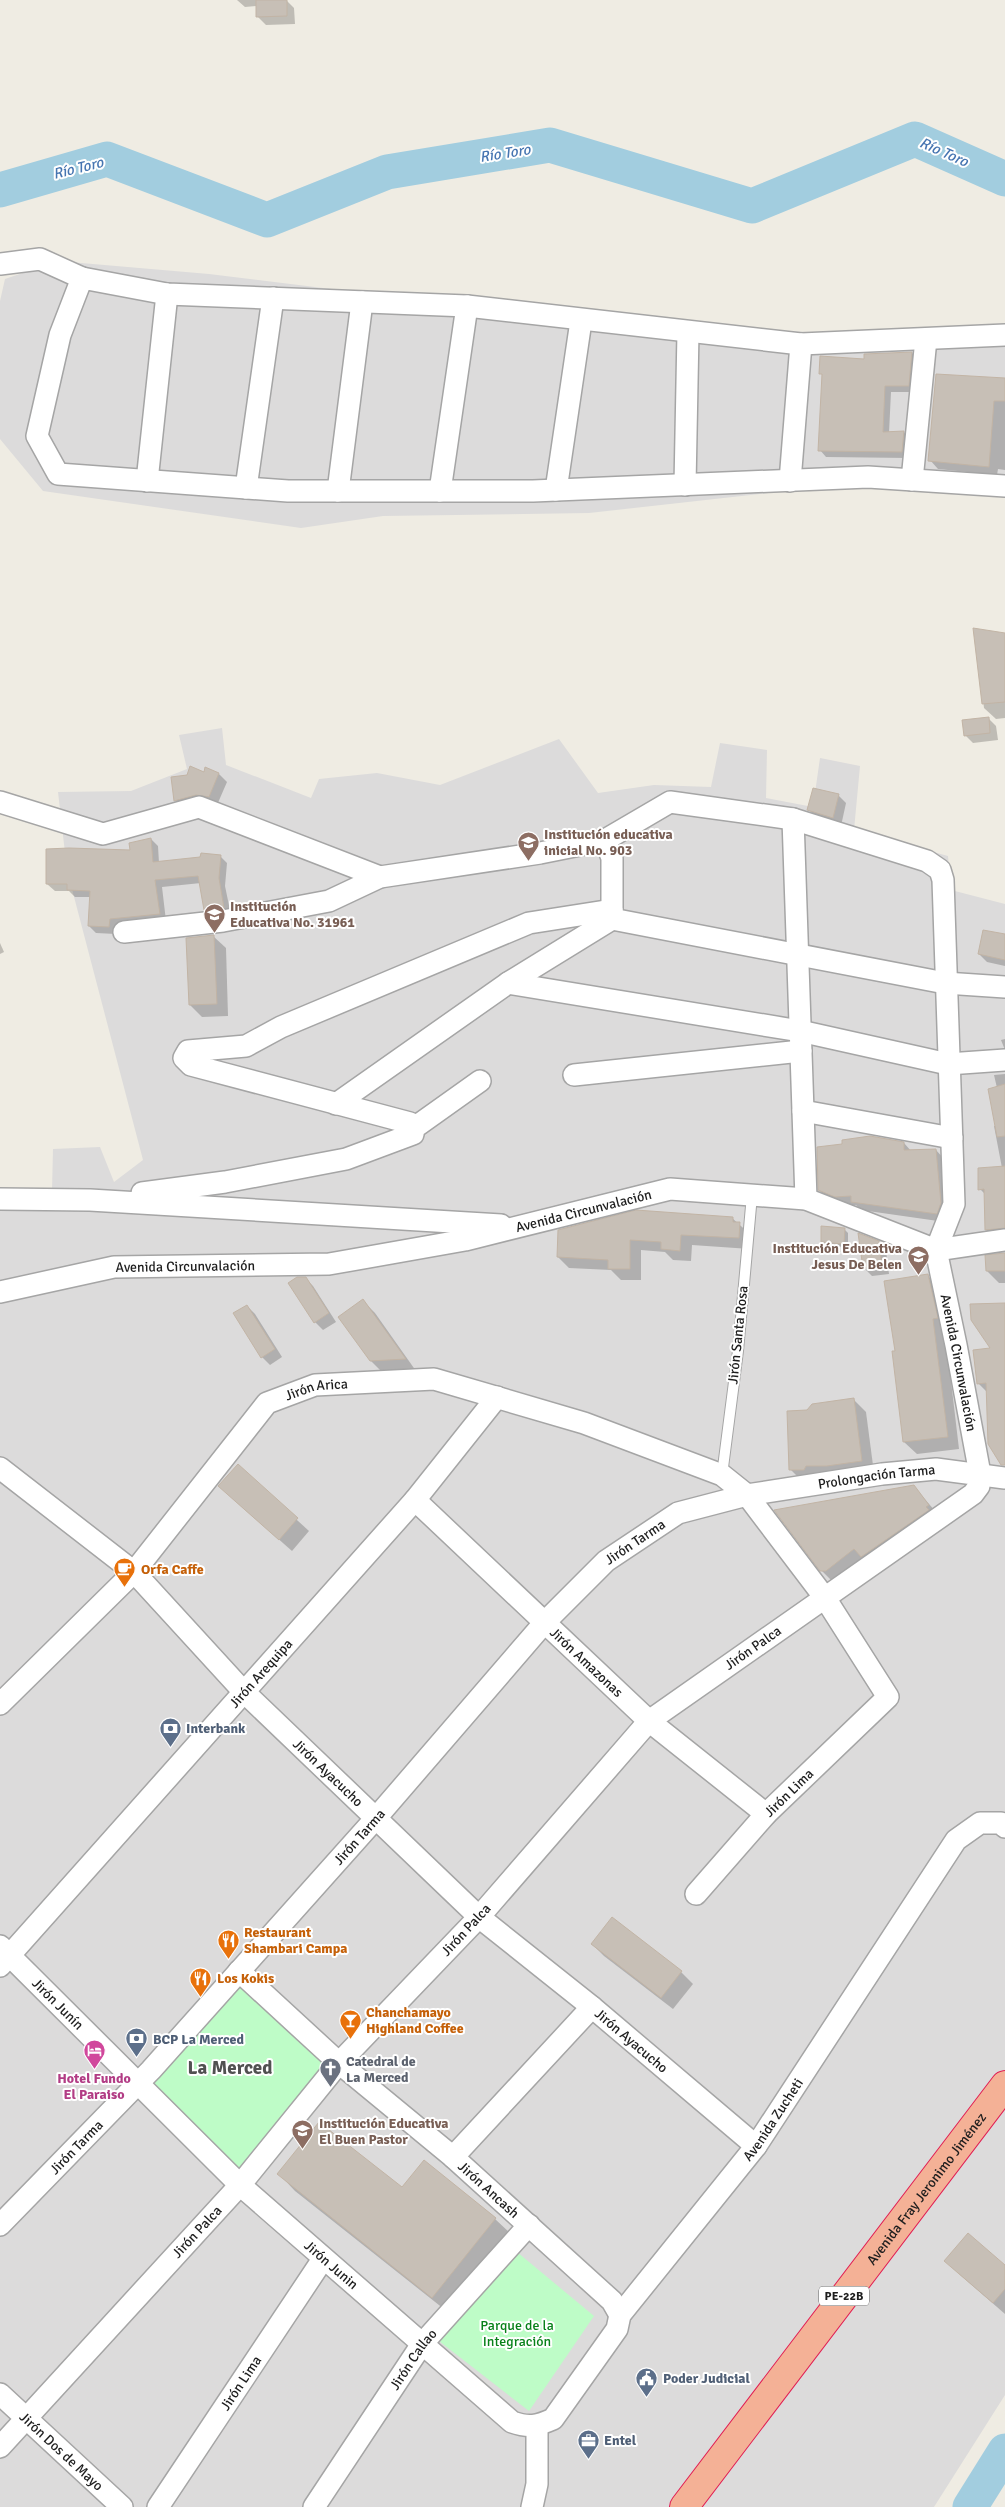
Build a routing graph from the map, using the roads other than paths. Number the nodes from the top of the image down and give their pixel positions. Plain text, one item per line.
1 (0, 264) edge
2 (82, 278) junction
3 (167, 294) junction
4 (273, 298) junction
5 (362, 302) junction
6 (467, 306) junction
7 (580, 321) junction
8 (688, 332) junction
9 (1005, 335) edge
10 (926, 339) junction
11 (801, 344) junction
12 (912, 480) junction
13 (147, 481) junction
14 (790, 481) junction
15 (685, 485) junction
16 (1005, 486) edge
17 (246, 488) junction
18 (556, 490) junction
19 (338, 491) junction
20 (440, 491) junction
21 (0, 802) edge
22 (792, 819) junction
23 (605, 840) junction
24 (380, 877) junction
25 (612, 915) junction
26 (124, 932) dead end
27 (797, 955) junction
28 (508, 983) junction
29 (945, 983) junction
30 (1005, 987) edge
31 (800, 1041) junction
32 (1005, 1060) edge
33 (948, 1064) junction
34 (574, 1075) dead end
35 (480, 1081) dead end
36 (336, 1104) junction
37 (803, 1111) junction
38 (414, 1128) junction
39 (952, 1138) junction
40 (752, 1195) junction
41 (0, 1199) edge
42 (806, 1199) junction
43 (119, 1201) junction
44 (521, 1226) junction
45 (1005, 1240) edge
46 (936, 1250) junction
47 (0, 1292) edge
48 (497, 1397) junction
49 (0, 1468) edge
50 (980, 1474) junction
51 (722, 1475) junction
52 (1005, 1478) edge
53 (747, 1495) junction
54 (415, 1500) junction
55 (134, 1572) junction
56 (825, 1598) junction
57 (545, 1622) junction
58 (243, 1690) junction
59 (888, 1697) joint
60 (0, 1704) edge
61 (649, 1721) junction
62 (766, 1814) junction
63 (376, 1818) junction
64 (1005, 1827) edge
65 (696, 1894) dead end
66 (479, 1917) junction
67 (4, 1956) edge
68 (239, 1972) junction
69 (592, 2007) junction
70 (339, 2063) junction
71 (138, 2083) junction
72 (1005, 2085) edge
73 (756, 2146) junction
74 (453, 2158) junction
75 (240, 2185) junction
76 (0, 2225) edge
77 (529, 2225) junction
78 (323, 2259) junction
79 (620, 2315) junction
80 (422, 2344) junction
81 (0, 2394) edge
82 (25, 2419) junction
83 (537, 2426) junction
84 (0, 2447) edge
85 (122, 2507) edge
86 (158, 2507) edge
87 (314, 2507) edge
88 (532, 2507) edge
89 (684, 2507) edge

1 - 2 street
2 - 3 street
2 - 13 street
3 - 4 street
3 - 13 street
4 - 5 street
4 - 17 street
5 - 6 street
5 - 19 street
6 - 7 street
6 - 20 street
7 - 8 street
7 - 18 street
8 - 11 street
8 - 15 street
9 - 10 street
10 - 11 street
10 - 12 street
11 - 14 street
12 - 14 street
12 - 16 street
13 - 17 street
14 - 15 street
15 - 18 street
17 - 19 street
18 - 20 street
19 - 20 street
21 - 24 street
22 - 23 street
22 - 27 street
22 - 29 street
23 - 24 street
23 - 25 street
24 - 26 street
25 - 27 street
25 - 28 street
25 - 36 street
27 - 29 street
27 - 31 street
28 - 31 street
28 - 36 street
29 - 30 street
29 - 33 street
31 - 33 street
31 - 34 street
31 - 37 street
32 - 33 street
33 - 39 street
35 - 38 street
36 - 38 street
37 - 39 street
37 - 42 street
38 - 43 street
39 - 46 street
40 - 42 street, Avenida Circunvalación
40 - 44 street, Avenida Circunvalación
40 - 51 lane, Jirón Santa Rosa
41 - 43 street
42 - 46 street, Avenida Circunvalación
43 - 44 street
44 - 47 street, Avenida Circunvalación
45 - 46 street
46 - 50 street, Avenida Circunvalación
48 - 51 street, Jirón Arica
48 - 54 street, Jirón Arequipa
48 - 55 street, Jirón Arica
49 - 55 street, Jirón Ayacucho
50 - 52 street, Prolongación Tarma
50 - 53 street, Prolongación Tarma
50 - 56 street, Jirón Palca
51 - 53 street, Jirón Arica
53 - 56 street, Jirón Arica
53 - 57 street, Jirón Tarma
54 - 57 street, Jirón Amazonas
54 - 58 street, Jirón Arequipa
55 - 58 street, Jirón Ayacucho
55 - 60 street, Jirón Arica
56 - 59 street, Jirón Arica
56 - 61 street, Jirón Palca
57 - 61 street, Jirón Amazonas
57 - 63 street, Jirón Tarma
58 - 63 street, Jirón Ayacucho
58 - 67 street, Jirón Arequipa
59 - 62 street, Jirón Lima
61 - 62 street, Jirón Amazonas
61 - 66 street, Jirón Palca
62 - 65 street, Jirón Lima
63 - 66 street, Jirón Ayacucho
63 - 68 street, Jirón Tarma
64 - 73 street, Avenida Zucheti
66 - 69 street, Jirón Ayacucho
66 - 70 street, Jirón Palca
67 - 71 street, Jirón Junín
68 - 70 street, Jirón Ancash
68 - 71 street, Jirón Tarma
69 - 73 street, Jirón Ayacucho
69 - 74 street
70 - 74 street, Jirón Ancash
70 - 75 street, Jirón Palca
71 - 75 street, Jirón Junin
71 - 76 street, Jirón Tarma
72 - 89 highway, Avenida Fray Jeronimo Jiménez / PE-22B
73 - 79 street, Avenida Zucheti
74 - 77 street, Jirón Ancash
75 - 78 street, Jirón Junin
75 - 82 street, Jirón Palca
77 - 79 street, Jirón Ancash
77 - 80 street, Jirón Callao
78 - 80 street, Jirón Junin
78 - 86 street, Jirón Lima
79 - 83 street, Avenida Zucheti
80 - 83 street, Jirón Junin
80 - 87 street, Jirón Callao
81 - 82 street, Jirón Dos de Mayo
82 - 84 street, Jirón Palca
82 - 85 street, Jirón Dos de Mayo
83 - 88 street

